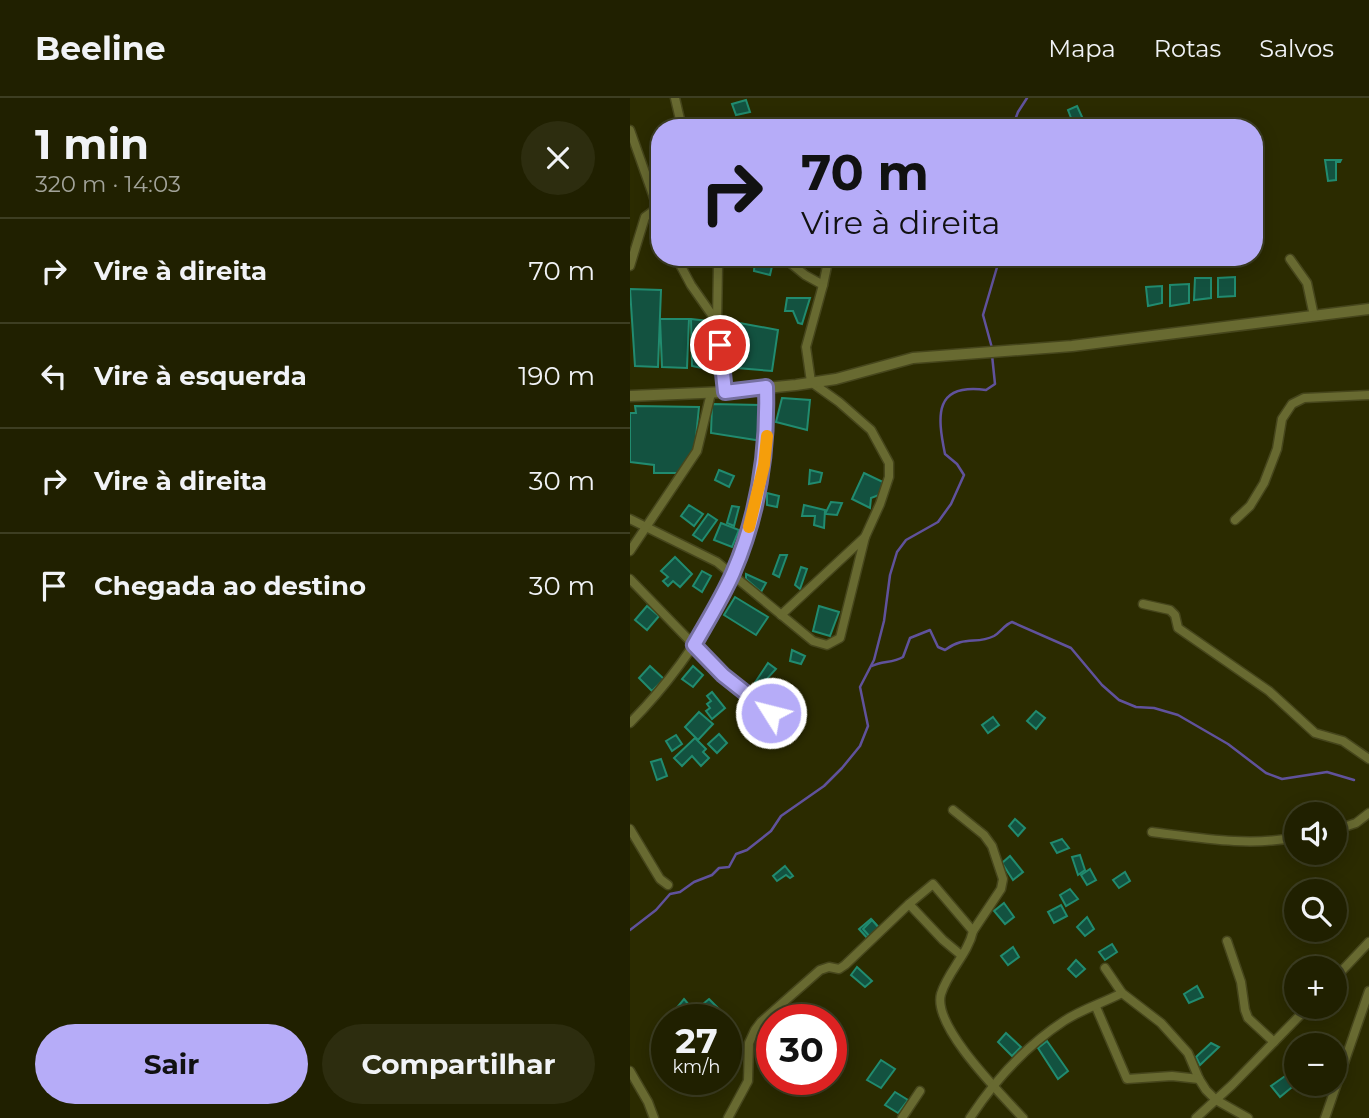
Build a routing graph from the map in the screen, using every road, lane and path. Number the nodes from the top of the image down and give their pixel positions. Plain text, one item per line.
1 (675, 98) edge
2 (680, 119) edge
3 (630, 130) edge
4 (651, 187) edge
5 (651, 213) edge
6 (630, 227) edge
7 (638, 235) junction
8 (1290, 259) dead end
9 (630, 266) edge
10 (681, 266) edge
11 (718, 266) edge
12 (794, 266) edge
13 (827, 266) edge
14 (823, 285) junction
15 (1369, 309) edge
16 (1314, 316) junction
17 (718, 322) junction
18 (811, 382) junction
19 (766, 387) junction
20 (725, 392) junction
21 (711, 393) junction
22 (1369, 395) edge
23 (630, 396) edge
24 (630, 519) edge
25 (1235, 520) dead end
26 (648, 527) junction
27 (865, 537) junction
28 (630, 551) edge
29 (733, 573) junction
30 (630, 579) edge
31 (1143, 604) dead end
32 (781, 615) junction
33 (694, 645) junction
34 (771, 713) dead end
35 (630, 723) edge
36 (1369, 759) edge
37 (953, 810) dead end
38 (1369, 813) edge
39 (1347, 826) edge
40 (630, 829) edge
41 (1152, 832) dead end
42 (1284, 838) edge
43 (668, 885) dead end
44 (909, 904) junction
45 (973, 931) junction
46 (1227, 941) dead end
47 (1369, 942) edge
48 (961, 955) junction
49 (1347, 965) edge
50 (1105, 968) dead end
51 (1369, 991) edge
52 (1122, 993) junction
53 (1096, 1007) junction
54 (1296, 1019) edge
55 (1274, 1042) junction
56 (630, 1071) edge
57 (1199, 1079) junction
58 (993, 1084) junction
59 (920, 1091) dead end
60 (1216, 1100) junction
61 (654, 1118) edge
62 (728, 1118) edge
63 (902, 1118) edge
64 (970, 1118) edge
65 (1023, 1118) edge
66 (1196, 1118) edge
67 (1248, 1118) edge
68 (1325, 1118) edge

1 - 2 street
3 - 4 street
5 - 7 street
6 - 7 street
7 - 9 street
8 - 16 street
10 - 17 street
11 - 17 street
12 - 14 street
13 - 14 street
14 - 18 street
15 - 16 street
16 - 18 street
17 - 20 street
18 - 19 street
18 - 27 street
19 - 20 street
19 - 29 street
20 - 21 street
21 - 23 street
21 - 26 street
22 - 25 street
24 - 26 street
26 - 28 street
26 - 29 street
27 - 32 street
27 - 32 street
29 - 32 street
29 - 33 street
30 - 33 street
31 - 36 street
33 - 34 street
33 - 35 street
37 - 45 street
38 - 39 street
40 - 43 street
41 - 42 street
44 - 45 street
44 - 48 street
44 - 62 street
45 - 48 street
46 - 55 street
47 - 49 street
48 - 58 street
50 - 52 street
51 - 68 street
52 - 53 street
52 - 57 street
53 - 57 street
53 - 58 street
54 - 55 street
55 - 60 street
56 - 61 street
57 - 60 street
58 - 64 street
58 - 65 street
59 - 63 street
60 - 66 street
60 - 67 street

